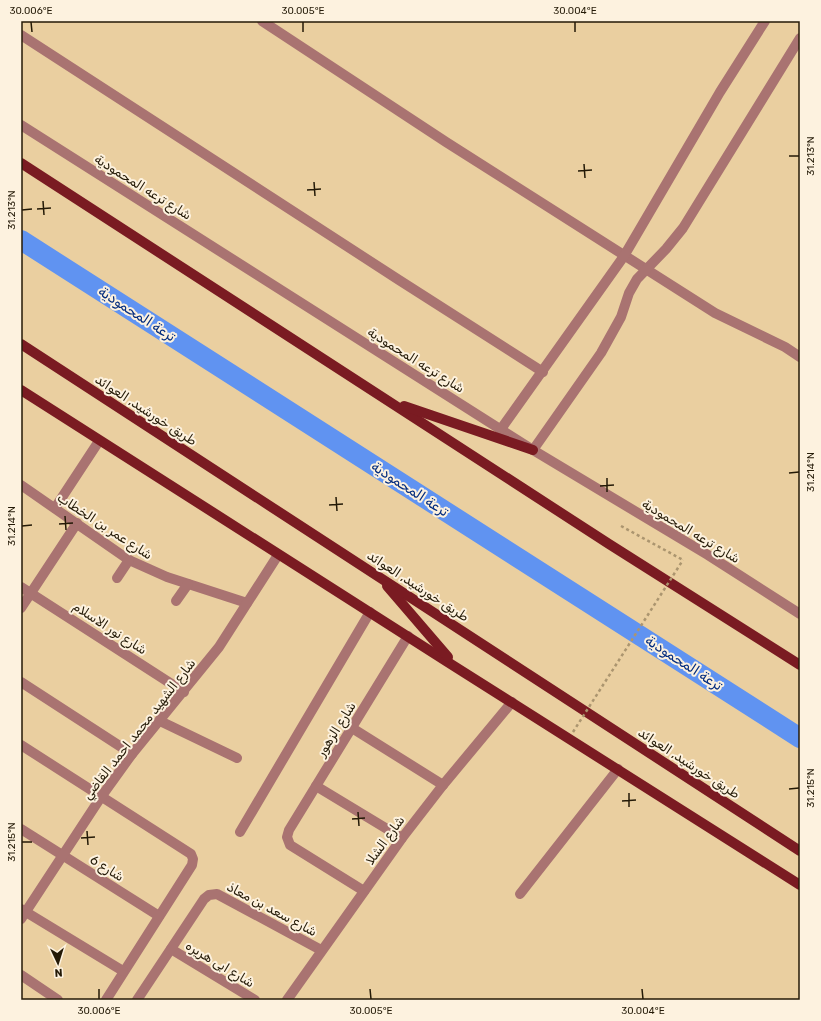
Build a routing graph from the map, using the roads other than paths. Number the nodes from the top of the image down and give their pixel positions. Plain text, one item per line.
1 (262, 21) edge
2 (765, 21) edge
3 (21, 35) edge
4 (800, 38) edge
5 (21, 125) edge
6 (21, 163) edge
7 (624, 256) junction
8 (646, 269) junction
9 (21, 344) edge
10 (800, 356) edge
11 (543, 372) junction
12 (21, 390) edge
13 (388, 401) junction
14 (501, 429) junction
15 (99, 441) junction
16 (533, 450) junction
17 (21, 485) edge
18 (55, 508) junction
19 (77, 523) junction
20 (278, 555) junction
21 (129, 560) junction
22 (380, 577) junction
23 (117, 578) dead end
24 (188, 584) junction
25 (21, 587) edge
26 (31, 593) junction
27 (176, 602) dead end
28 (247, 604) junction
29 (21, 608) edge
30 (370, 612) junction
31 (800, 614) edge
32 (408, 636) junction
33 (800, 665) edge
34 (456, 666) junction
35 (21, 682) edge
36 (184, 692) junction
37 (512, 702) junction
38 (160, 721) junction
39 (352, 728) junction
40 (21, 745) edge
41 (132, 754) junction
42 (237, 758) dead end
43 (618, 770) junction
44 (443, 785) junction
45 (316, 786) junction
46 (101, 797) junction
47 (21, 829) edge
48 (240, 832) dead end
49 (402, 838) junction
50 (800, 851) edge
51 (62, 855) junction
52 (800, 885) edge
53 (364, 891) junction
54 (520, 894) dead end
55 (23, 913) edge
56 (159, 916) junction
57 (170, 950) junction
58 (321, 950) junction
59 (123, 971) junction
60 (21, 975) edge
61 (58, 1000) edge
62 (106, 1000) edge
63 (137, 1000) edge
64 (255, 1000) edge
65 (287, 1000) edge

1 - 7 street
2 - 7 street
3 - 11 street
4 - 8 street
5 - 14 street, شارع ترعه المحمودية
6 - 13 main road
7 - 8 street
7 - 11 street
8 - 10 street
8 - 16 street
9 - 22 main road, طريق خورشيد, العوائد
11 - 14 street
12 - 15 main road
13 - 16 main road
13 - 33 main road
14 - 16 street, شارع ترعه المحمودية
15 - 18 street
15 - 20 main road
16 - 31 street, شارع ترعه المحمودية
17 - 18 street, شارع عمر بن الخطاب
18 - 19 street, شارع عمر بن الخطاب
19 - 21 street, شارع عمر بن الخطاب
19 - 26 street
20 - 28 street, شارع الشهيد محمد احمد القاضي
20 - 30 main road
21 - 23 street
21 - 24 street, شارع عمر بن الخطاب
22 - 34 main road
22 - 50 main road, طريق خورشيد, العوائد
24 - 27 street
24 - 28 street, شارع عمر بن الخطاب
25 - 26 street, شارع نور الاسلام
26 - 29 street
26 - 36 street, شارع نور الاسلام
28 - 36 street, شارع الشهيد محمد احمد القاضي
30 - 32 main road
30 - 48 street
32 - 34 main road
32 - 39 street, شارع الزهور
34 - 37 main road
35 - 41 street
36 - 38 street, شارع الشهيد محمد احمد القاضي
37 - 43 main road
37 - 44 street, شارع الشلا
38 - 41 street, شارع الشهيد محمد احمد القاضي
38 - 42 street
39 - 44 street
39 - 45 street, شارع الزهور
40 - 46 street
41 - 46 street, شارع الشهيد محمد احمد القاضي
43 - 52 main road
43 - 54 street
44 - 49 street, شارع الشلا
45 - 49 street
45 - 53 street, شارع الزهور
46 - 51 street, شارع الشهيد محمد احمد القاضي
46 - 56 street
47 - 51 street, شارع 6
49 - 53 street, شارع الشلا
51 - 55 street, شارع الشهيد محمد احمد القاضي
51 - 56 street, شارع 6
53 - 58 street, شارع الشلا
55 - 59 street
56 - 59 street
57 - 58 street, شارع سعد بن معاذ
57 - 63 street
57 - 64 street, شارع ابى هريره
58 - 65 street, شارع الشلا
59 - 62 street
60 - 61 street

